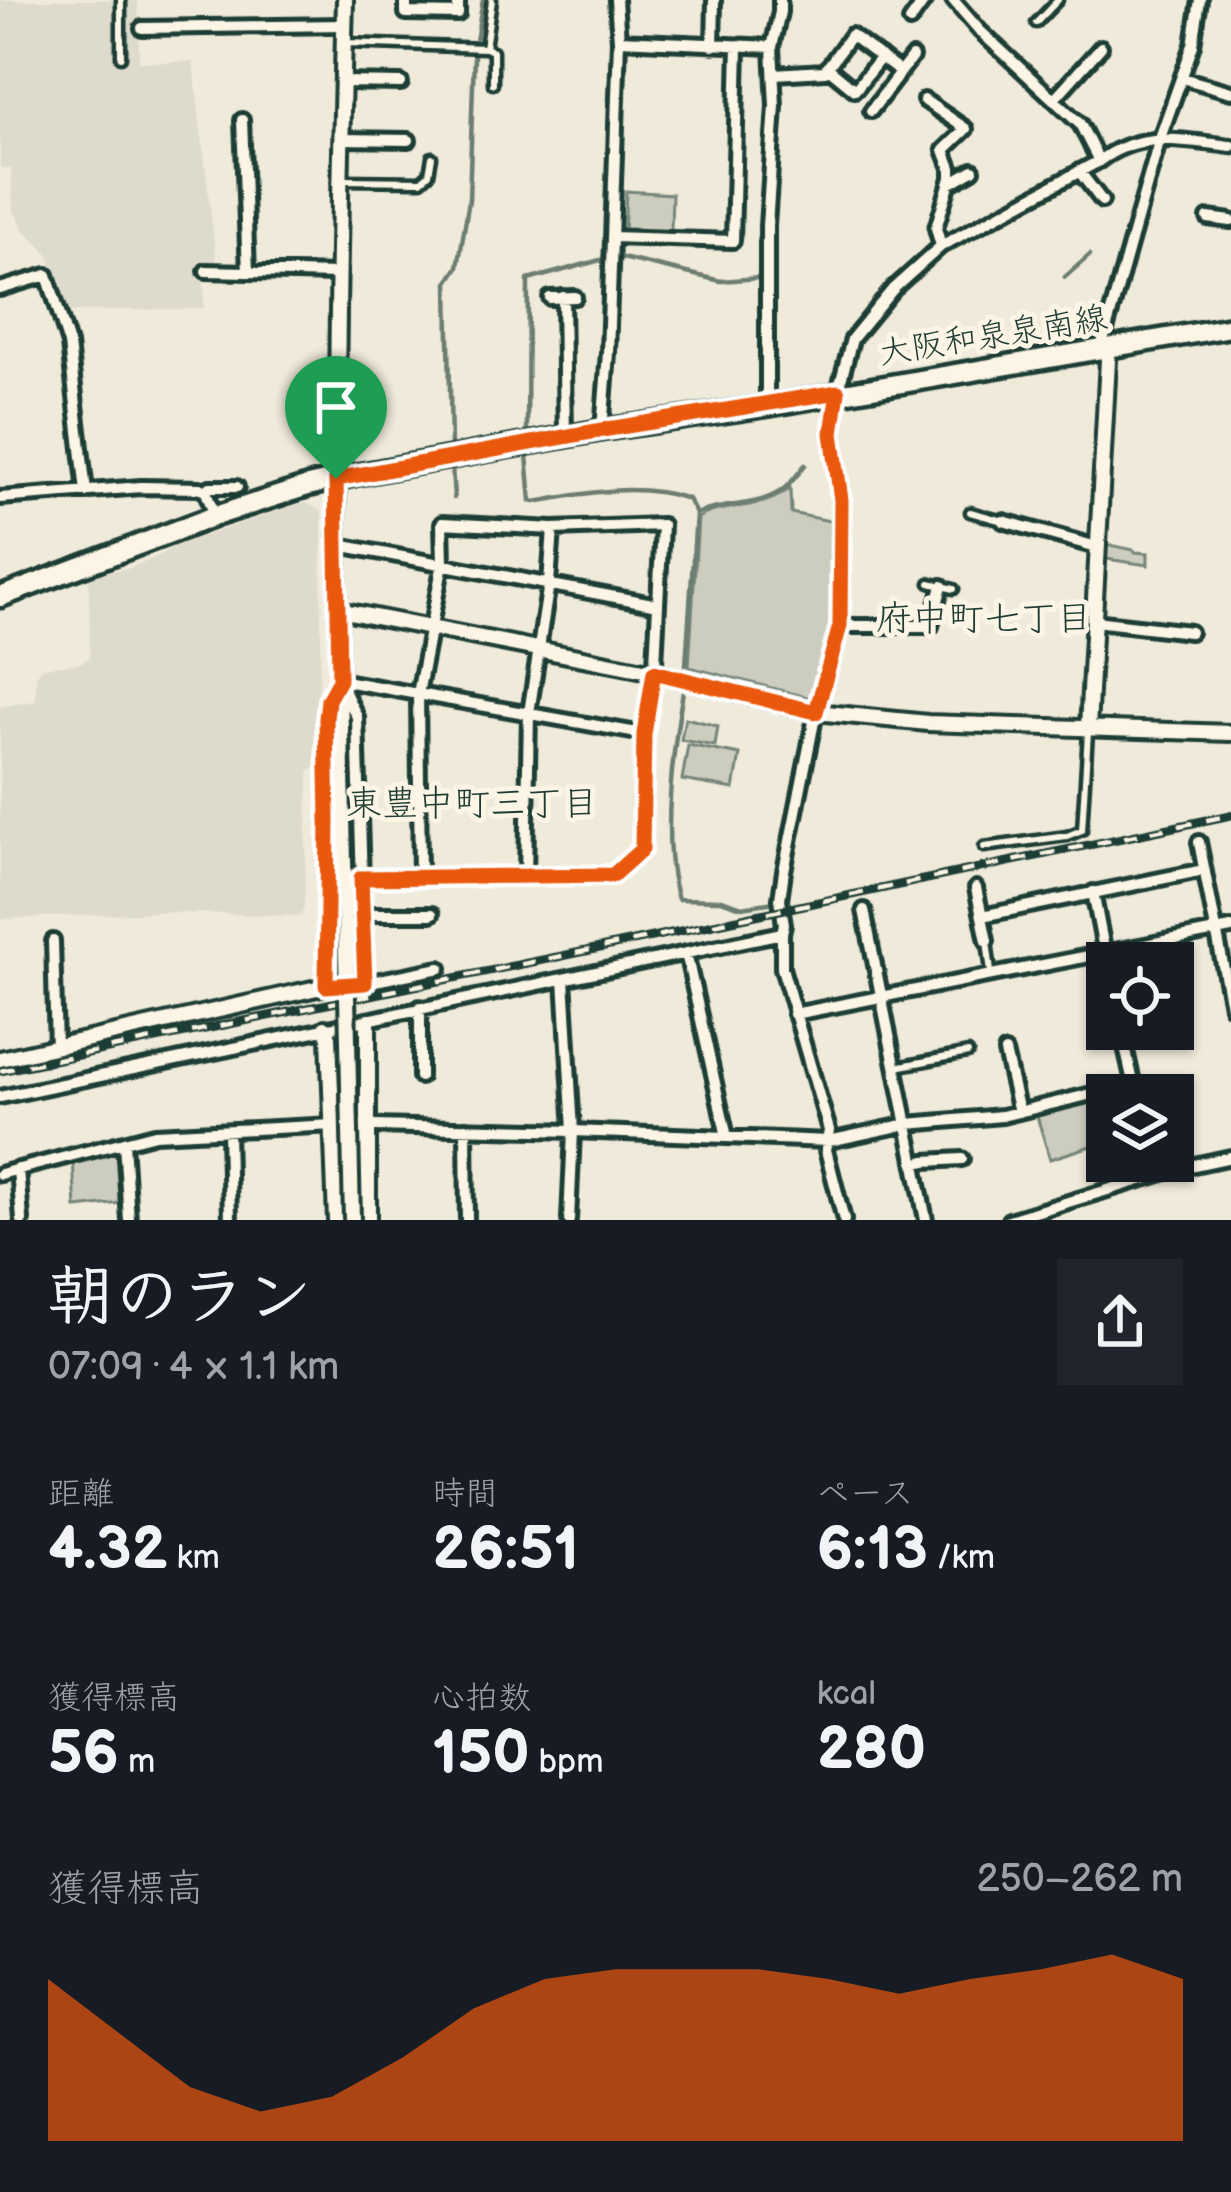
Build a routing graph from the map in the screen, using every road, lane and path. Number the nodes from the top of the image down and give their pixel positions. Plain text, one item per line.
1 (121, 0) edge
2 (345, 0) edge
3 (406, 0) edge
4 (458, 0) edge
5 (492, 0) edge
6 (616, 0) edge
7 (715, 0) edge
8 (780, 0) edge
9 (925, 0) edge
10 (953, 0) edge
11 (1058, 0) edge
12 (1200, 0) edge
13 (910, 21) dead end
14 (1036, 23) dead end
15 (344, 25) junction
16 (142, 28) dead end
17 (620, 40) junction
18 (344, 43) junction
19 (712, 46) junction
20 (738, 47) junction
21 (772, 47) junction
22 (1100, 47) dead end
23 (485, 48) junction
24 (912, 56) dead end
25 (121, 57) dead end
26 (881, 57) junction
27 (827, 67) junction
28 (900, 72) junction
29 (773, 74) junction
30 (1182, 78) junction
31 (342, 82) junction
32 (401, 83) dead end
33 (494, 84) dead end
34 (1231, 92) edge
35 (1054, 98) junction
36 (924, 100) dead end
37 (871, 111) dead end
38 (238, 128) dead end
39 (1160, 138) junction
40 (341, 139) junction
41 (409, 140) dead end
42 (1231, 146) edge
43 (432, 158) dead end
44 (1099, 161) junction
45 (973, 170) dead end
46 (1078, 172) junction
47 (340, 180) junction
48 (949, 184) junction
49 (1102, 201) dead end
50 (1208, 218) dead end
51 (1231, 221) edge
52 (612, 237) junction
53 (941, 246) junction
54 (206, 271) dead end
55 (248, 272) junction
56 (337, 274) junction
57 (0, 289) edge
58 (563, 297) dead end
59 (1231, 327) edge
60 (1106, 348) junction
61 (838, 392) junction
62 (767, 406) junction
63 (602, 430) junction
64 (565, 438) junction
65 (336, 479) junction
66 (237, 487) dead end
67 (86, 492) junction
68 (206, 493) junction
69 (0, 498) edge
70 (970, 512) dead end
71 (215, 516) junction
72 (1003, 521) joint
73 (553, 530) junction
74 (338, 545) junction
75 (1097, 547) junction
76 (443, 563) junction
77 (549, 583) junction
78 (942, 586) dead end
79 (0, 597) edge
80 (658, 605) junction
81 (339, 610) junction
82 (1094, 621) junction
83 (840, 626) junction
84 (429, 628) junction
85 (1190, 632) dead end
86 (538, 650) junction
87 (654, 672) junction
88 (339, 680) junction
89 (418, 694) junction
90 (816, 712) junction
91 (529, 713) junction
92 (1088, 728) junction
93 (1231, 733) edge
94 (644, 734) junction
95 (1199, 842) dead end
96 (984, 847) dead end
97 (1204, 870) junction
98 (526, 876) junction
99 (420, 877) junction
100 (361, 878) junction
101 (976, 888) dead end
102 (1093, 892) junction
103 (864, 910) dead end
104 (362, 914) junction
105 (432, 914) dead end
106 (982, 916) junction
107 (1231, 928) edge
108 (1216, 931) junction
109 (782, 933) junction
110 (53, 941) dead end
111 (987, 941) joint
112 (1103, 942) edge
113 (1173, 942) edge
114 (686, 953) junction
115 (1086, 962) edge
116 (431, 966) dead end
117 (992, 976) junction
118 (564, 979) junction
119 (365, 983) junction
120 (326, 986) junction
121 (881, 996) junction
122 (1231, 1006) edge
123 (420, 1007) junction
124 (794, 1014) junction
125 (368, 1021) junction
126 (325, 1028) junction
127 (56, 1048) junction
128 (1005, 1052) dead end
129 (968, 1053) dead end
130 (0, 1059) edge
131 (896, 1067) junction
132 (420, 1077) dead end
133 (0, 1097) edge
134 (1086, 1099) edge
135 (1019, 1112) junction
136 (908, 1124) junction
137 (334, 1125) junction
138 (368, 1126) junction
139 (466, 1128) junction
140 (228, 1131) junction
141 (574, 1131) junction
142 (728, 1138) junction
143 (829, 1141) junction
144 (124, 1142) junction
145 (1231, 1157) edge
146 (962, 1159) dead end
147 (1194, 1160) edge
148 (915, 1164) junction
149 (18, 1169) junction
150 (0, 1174) edge
151 (1119, 1182) edge
152 (22, 1220) edge
153 (129, 1220) edge
154 (230, 1220) edge
155 (336, 1220) edge
156 (352, 1220) edge
157 (368, 1220) edge
158 (467, 1220) edge
159 (568, 1220) edge
160 (844, 1220) edge
161 (926, 1220) edge
162 (1010, 1220) edge

1 - 25 lane
2 - 15 street
3 - 4 street
5 - 23 lane
6 - 17 street
7 - 19 street
8 - 21 street
9 - 13 street
10 - 35 street
11 - 14 lane
12 - 30 street
15 - 16 street
15 - 18 street
17 - 19 street
17 - 52 street
18 - 23 lane
18 - 31 street
19 - 20 street
20 - 21 street
20 - 52 street
21 - 29 street
22 - 35 street
23 - 33 lane
24 - 28 street
26 - 27 street
26 - 27 street
26 - 28 street
27 - 29 street
28 - 37 street
29 - 62 street
30 - 34 street
30 - 39 street
31 - 32 street
31 - 40 street
35 - 44 street
36 - 48 street
38 - 55 street
39 - 42 street
39 - 44 street
39 - 60 street
40 - 41 street
40 - 47 street
43 - 47 lane
44 - 46 street
45 - 48 street
46 - 49 street
46 - 53 street
47 - 56 street
48 - 53 street
50 - 51 street
52 - 63 street
53 - 61 street
54 - 55 street
55 - 56 street
56 - 65 street
57 - 67 street
58 - 64 street
59 - 60 main road, 大阪和泉泉南線
60 - 61 main road, 大阪和泉泉南線
60 - 75 street
61 - 62 main road, 大阪和泉泉南線
61 - 83 street
62 - 63 main road, 大阪和泉泉南線
63 - 64 main road, 大阪和泉泉南線
64 - 65 main road, 大阪和泉泉南線
65 - 71 main road, 大阪和泉泉南線
65 - 74 street
66 - 68 street
67 - 68 street
67 - 69 street
68 - 71 street
70 - 72 lane
71 - 79 main road, 大阪和泉泉南線
72 - 75 street
73 - 76 street
73 - 77 street
73 - 80 street
74 - 76 street
74 - 81 street
75 - 82 street
76 - 77 street
76 - 84 street
77 - 80 street
77 - 86 street
78 - 83 street
80 - 87 street
81 - 84 street
81 - 88 street
82 - 85 street
82 - 92 street
83 - 90 street
84 - 86 street
84 - 89 street
86 - 87 street
86 - 91 street
87 - 90 street
87 - 94 street
88 - 89 street
88 - 100 street
88 - 120 street
88 - 156 street, bridge
89 - 91 street
89 - 99 street
90 - 92 street
90 - 109 street
91 - 94 street
91 - 98 street
92 - 93 street
92 - 96 lane
94 - 98 street
95 - 97 street
97 - 102 street
97 - 108 street
98 - 99 street
99 - 100 street
100 - 104 street
101 - 106 street
102 - 106 street
102 - 112 street
103 - 121 street
104 - 105 street
104 - 119 street
106 - 111 street
107 - 108 street
108 - 113 street
108 - 122 street
109 - 114 street
109 - 124 street
110 - 127 street
111 - 117 lane
114 - 118 street
114 - 142 street
115 - 117 street
116 - 119 street
117 - 121 street
118 - 123 street
118 - 141 street
119 - 120 street
120 - 127 street
121 - 124 street
121 - 131 street
123 - 125 street
123 - 132 street
124 - 143 street
125 - 126 street
125 - 138 street
126 - 133 street
126 - 137 street
127 - 130 street
128 - 135 street
129 - 131 lane
131 - 136 street
134 - 135 street
135 - 136 street
136 - 143 street
136 - 148 street
137 - 138 street
137 - 140 street
137 - 155 street
138 - 139 street
138 - 157 street
139 - 141 street
139 - 158 street
140 - 144 street
140 - 154 street
141 - 142 street
141 - 159 street
142 - 143 street
143 - 160 street
144 - 149 street
144 - 153 street
145 - 147 street
146 - 148 street
148 - 161 street
149 - 150 street
149 - 152 street
151 - 162 street

